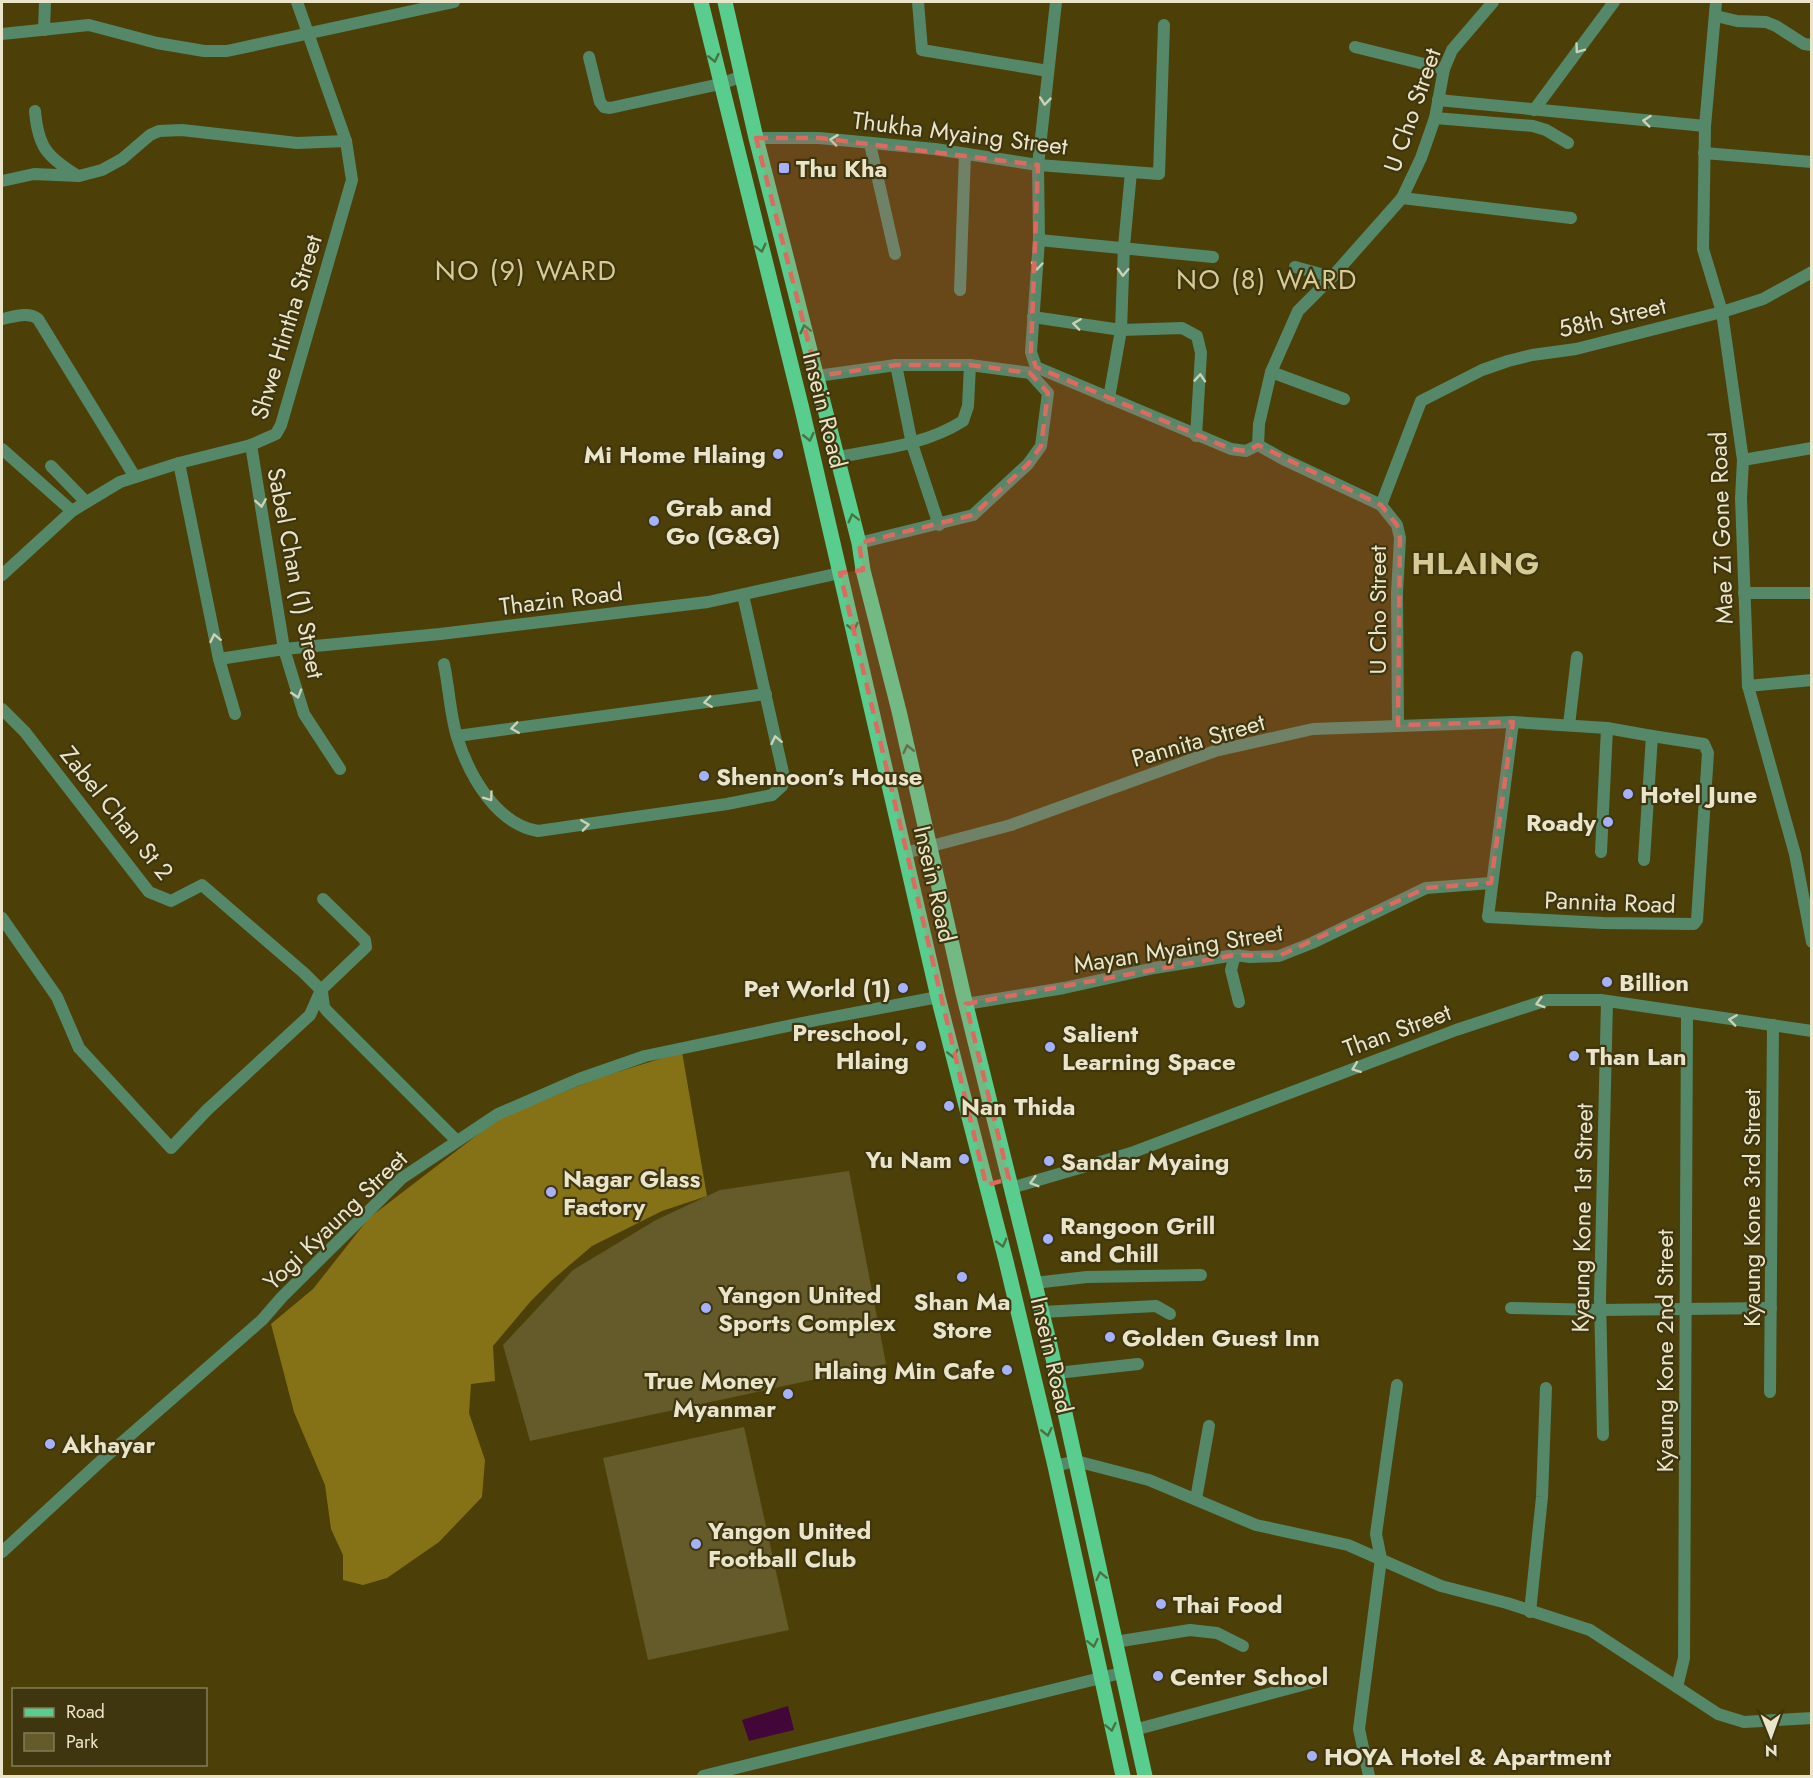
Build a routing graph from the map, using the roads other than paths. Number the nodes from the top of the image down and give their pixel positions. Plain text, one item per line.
1 (45, 2) edge
2 (297, 2) edge
3 (454, 2) edge
4 (701, 2) edge
5 (724, 2) edge
6 (918, 2) edge
7 (1056, 2) edge
8 (1493, 2) edge
9 (1614, 2) edge
10 (1716, 2) edge
11 (1716, 16) junction
12 (1164, 25) dead end
13 (44, 30) junction
14 (2, 34) edge
15 (310, 34) junction
16 (1812, 45) edge
17 (1355, 47) dead end
18 (589, 57) dead end
19 (1444, 69) junction
20 (1048, 71) junction
21 (743, 76) junction
22 (720, 84) junction
23 (1438, 100) junction
24 (1534, 110) junction
25 (35, 111) dead end
26 (1435, 118) junction
27 (1705, 126) junction
28 (756, 138) junction
29 (346, 141) junction
30 (1568, 143) dead end
31 (870, 144) junction
32 (1704, 153) junction
33 (966, 154) junction
34 (1812, 162) edge
35 (1038, 165) junction
36 (1131, 172) junction
37 (79, 176) junction
38 (2, 181) edge
39 (1402, 198) junction
40 (1571, 218) dead end
41 (1039, 240) junction
42 (1124, 246) junction
43 (895, 254) dead end
44 (1213, 256) dead end
45 (1295, 267) dead end
46 (1812, 272) edge
47 (1332, 277) junction
48 (960, 290) dead end
49 (1722, 312) junction
50 (1032, 317) junction
51 (2, 319) edge
52 (1121, 330) junction
53 (896, 365) junction
54 (970, 365) junction
55 (1271, 372) junction
56 (817, 376) junction
57 (1109, 398) junction
58 (1344, 399) dead end
59 (1196, 436) junction
60 (912, 444) junction
61 (251, 445) junction
62 (1258, 445) junction
63 (2, 449) edge
64 (1812, 449) edge
65 (838, 456) junction
66 (1743, 460) junction
67 (179, 463) junction
68 (51, 465) dead end
69 (135, 477) junction
70 (86, 502) junction
71 (1381, 505) junction
72 (72, 511) junction
73 (939, 525) junction
74 (859, 543) junction
75 (863, 570) junction
76 (840, 573) junction
77 (2, 575) edge
78 (1744, 593) junction
79 (1812, 593) edge
80 (743, 596) junction
81 (284, 649) junction
82 (1577, 657) dead end
83 (219, 659) junction
84 (444, 664) dead end
85 (1812, 680) edge
86 (1748, 686) junction
87 (766, 694) junction
88 (2, 709) edge
89 (899, 711) junction
90 (235, 714) dead end
91 (875, 717) junction
92 (1514, 722) junction
93 (1398, 725) junction
94 (1569, 725) junction
95 (1607, 728) junction
96 (457, 736) junction
97 (1652, 736) junction
98 (340, 769) dead end
99 (930, 847) junction
100 (1601, 852) dead end
101 (905, 853) junction
102 (1644, 860) dead end
103 (1491, 883) junction
104 (323, 899) dead end
105 (2, 918) edge
106 (1812, 942) edge
107 (1235, 955) junction
108 (321, 990) junction
109 (939, 997) junction
110 (965, 999) junction
111 (1607, 1001) junction
112 (1239, 1002) dead end
113 (1687, 1013) junction
114 (1773, 1025) junction
115 (1812, 1031) edge
116 (457, 1141) junction
117 (1010, 1184) junction
118 (986, 1185) junction
119 (1201, 1275) dead end
120 (1035, 1288) junction
121 (1015, 1297) junction
122 (1510, 1308) dead end
123 (1684, 1308) junction
124 (1771, 1308) junction
125 (1600, 1311) junction
126 (1042, 1312) junction
127 (1170, 1314) dead end
128 (1050, 1345) junction
129 (1028, 1351) junction
130 (1138, 1364) dead end
131 (1057, 1373) junction
132 (1397, 1385) dead end
133 (1546, 1388) dead end
134 (1770, 1392) dead end
135 (1209, 1426) dead end
136 (1603, 1435) dead end
137 (1076, 1461) junction
138 (1055, 1466) junction
139 (1196, 1499) junction
140 (2, 1552) edge
141 (1381, 1559) junction
142 (1106, 1599) junction
143 (1085, 1605) junction
144 (1530, 1611) junction
145 (1115, 1642) junction
146 (1243, 1646) dead end
147 (1121, 1673) junction
148 (1101, 1677) junction
149 (1317, 1681) dead end
150 (1677, 1687) junction
151 (1812, 1718) edge
152 (1134, 1730) junction
153 (703, 1776) edge
154 (1123, 1776) edge
155 (1145, 1776) edge
156 (1369, 1776) edge

1 - 13 street
2 - 15 street, Shwe Hintha Street
3 - 15 street
4 -> 22 main road, Insein Road
5 - 21 main road, Insein Road
6 - 20 street
7 - 20 street
8 - 19 street, U Cho Street
9 -> 24 street
10 - 11 street, Mae Zi Gone Road
11 - 16 street
11 - 27 street, Mae Zi Gone Road
12 - 36 street, Thukha Myaing Street
13 - 14 street
13 - 15 street
15 - 29 street, Shwe Hintha Street
17 - 19 street
18 - 22 street
19 - 23 street, U Cho Street
20 -> 35 street
21 - 22 street
21 - 28 main road, Insein Road
22 -> 76 main road, Insein Road
23 - 24 street
23 - 26 street, U Cho Street
27 -> 24 street
25 - 37 street
26 - 30 street
26 - 39 street, U Cho Street
27 - 32 street, Mae Zi Gone Road
31 -> 28 street, Thukha Myaing Street
56 -> 28 main road, Insein Road
29 - 37 street
29 - 61 street, Shwe Hintha Street
31 - 33 street, Thukha Myaing Street
31 - 43 street
32 - 34 street
32 - 49 street, Mae Zi Gone Road
33 - 35 street, Thukha Myaing Street
33 - 48 street
35 - 36 street, Thukha Myaing Street
35 - 41 street
36 - 42 street
37 - 38 street
39 - 40 street
39 - 47 street, U Cho Street
41 - 42 street
41 -> 50 street
42 - 44 street
42 -> 52 street
45 - 47 street
46 - 49 street, 58th Street
47 - 55 street, U Cho Street
49 - 66 street, Mae Zi Gone Road
49 - 71 street, 58th Street
52 -> 50 street
50 - 57 street
51 - 69 street
52 - 57 street
59 -> 52 street
53 - 54 street
53 - 56 street
53 - 60 street
54 - 60 street
54 - 73 street
55 - 58 street
55 - 62 street, U Cho Street
56 - 65 main road, Insein Road
57 - 59 street
59 - 62 street
60 - 65 street
60 - 73 street
61 - 67 street, Shwe Hintha Street
61 -> 81 street, Sabel Chan (1) Street
62 - 71 street, U Cho Street
63 - 72 street
64 - 66 street
74 -> 65 main road, Insein Road
66 - 78 street, Mae Zi Gone Road
67 - 69 street, Shwe Hintha Street
83 -> 67 street
68 - 70 street
69 - 70 street, Shwe Hintha Street
70 - 72 street, Shwe Hintha Street
71 - 93 street, U Cho Street
72 - 77 street, Shwe Hintha Street
73 - 74 street
74 - 75 main road, Insein Road
75 - 76 main road
75 - 89 main road, Insein Road
76 - 80 street, Thazin Road
76 -> 91 main road, Insein Road
78 - 79 street
78 - 86 street, Mae Zi Gone Road
80 - 81 street, Thazin Road
80 - 87 street
81 - 83 street, Thazin Road
81 -> 98 street, Sabel Chan (1) Street
82 - 94 street
83 - 90 street
84 - 96 street
85 - 86 street
86 - 106 street, Mae Zi Gone Road
87 -> 96 street
96 -> 87 street
88 - 108 street, Zabel Chan St 2
89 - 91 main road
99 -> 89 main road, Insein Road
91 - 101 main road, Insein Road
92 - 93 street, Pannita Street
92 - 94 street, Pannita Street
92 - 103 street
93 - 99 street, Pannita Street
94 - 95 street, Pannita Street
95 - 97 street, Pannita Street
95 - 100 street, Pannita Road
97 - 102 street, Pannita Road
97 - 103 street, Pannita Road
99 - 101 street, Pannita Street
99 - 110 main road, Insein Road
101 - 109 main road, Insein Road
103 - 107 street, Mayan Myaing Street
104 - 108 street
105 - 108 street
107 - 110 street, Mayan Myaing Street
107 - 112 street
108 - 116 street
109 - 110 main road
109 - 116 street, Yogi Kyaung Street
109 -> 118 main road, Insein Road
110 - 117 main road, Insein Road
111 - 113 street, Than Street
111 -> 117 street, Than Street
111 - 125 street, Kyaung Kone 1st Street
114 -> 113 street, Than Street
113 - 123 street, Kyaung Kone 2nd Street
114 - 115 street, Than Street
114 - 124 street, Kyaung Kone 3rd Street
116 - 140 street, Yogi Kyaung Street
117 - 118 main road
117 - 120 main road, Insein Road
118 -> 121 main road, Insein Road
119 - 120 street
120 - 121 main road
120 - 126 main road, Insein Road
121 - 129 main road, Insein Road
122 - 125 street
123 - 124 street
123 - 125 street
123 - 150 street, Kyaung Kone 2nd Street
124 - 134 street, Kyaung Kone 3rd Street
125 - 136 street, Kyaung Kone 1st Street
126 - 127 street
126 - 128 main road, Insein Road
128 - 129 main road
128 - 131 main road, Insein Road
129 -> 138 main road, Insein Road
130 - 131 street
131 - 137 main road, Insein Road
132 - 141 street
133 - 144 street
135 - 139 street
137 - 138 street
137 - 139 street
142 -> 137 main road, Insein Road
138 - 143 main road, Insein Road
139 - 141 street
141 - 144 street
141 - 156 street
142 - 143 main road
142 - 145 main road, Insein Road
143 -> 148 main road, Insein Road
144 - 150 street
145 - 146 street
145 - 147 main road, Insein Road
147 - 148 street
147 - 152 main road, Insein Road
148 - 153 street
148 -> 154 main road, Insein Road
149 - 152 street
150 - 151 street
152 - 155 main road, Insein Road

